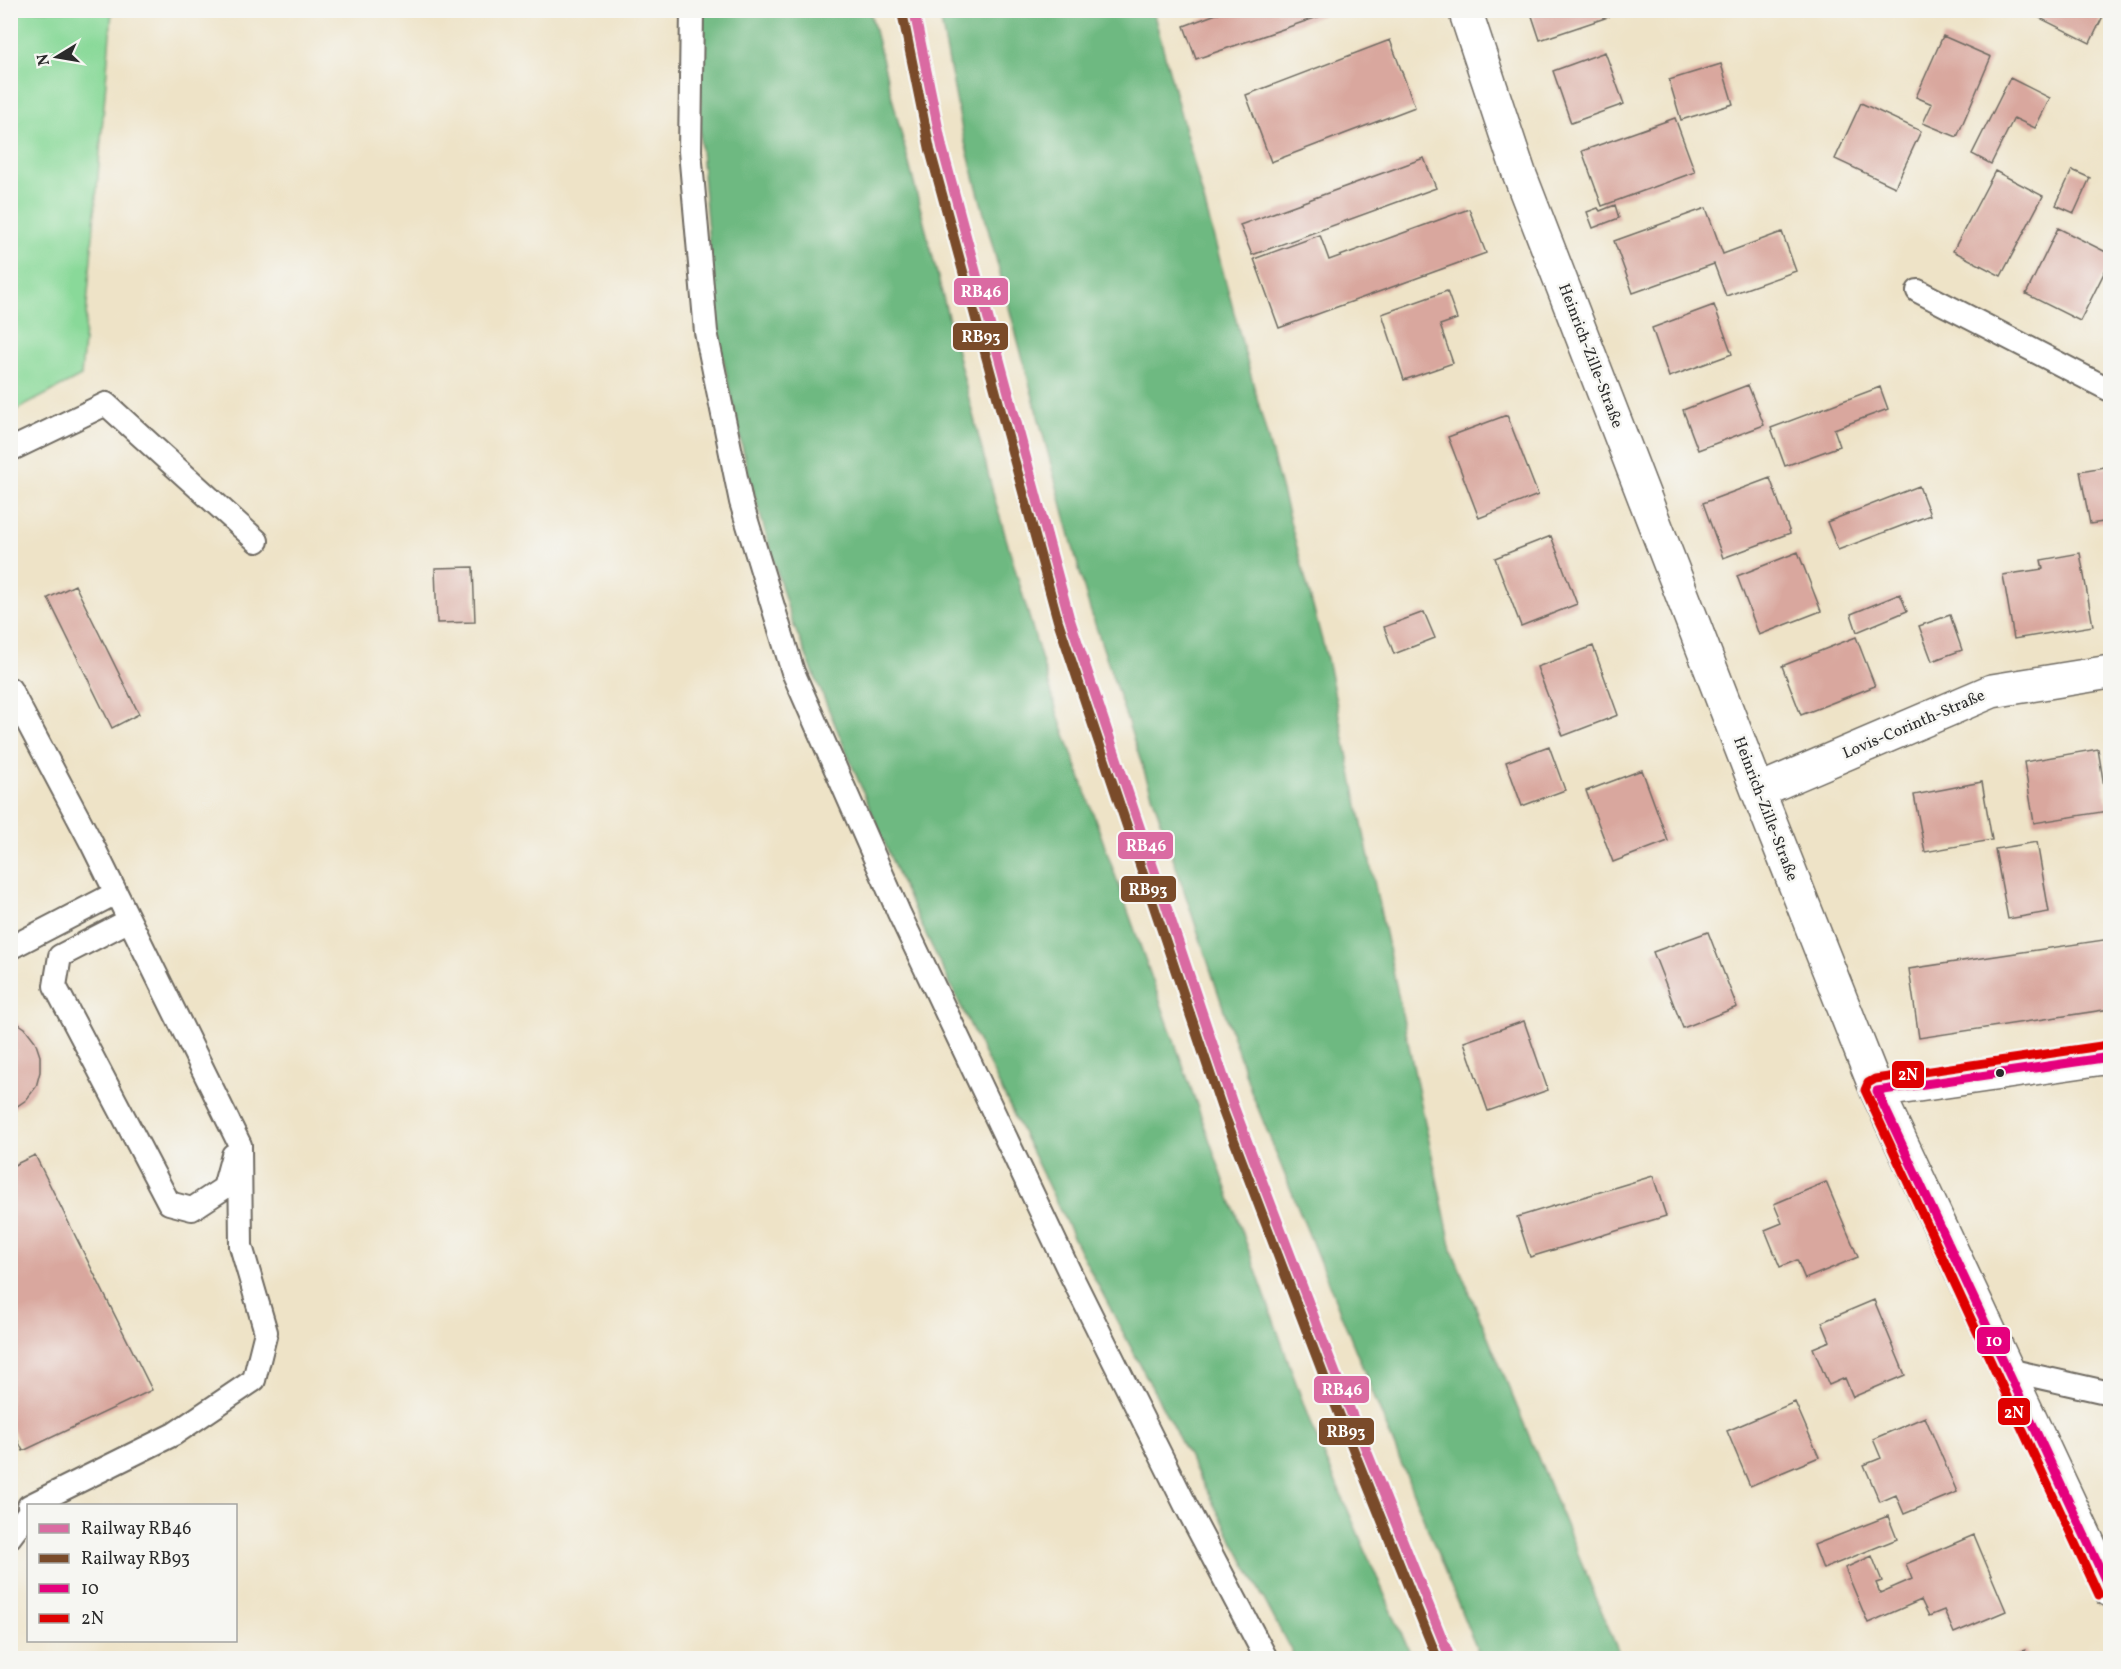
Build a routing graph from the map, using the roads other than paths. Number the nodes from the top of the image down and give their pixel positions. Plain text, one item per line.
1 (692, 10) edge
2 (1465, 10) edge
3 (1918, 291) dead end
4 (2110, 390) edge
5 (10, 450) edge
6 (257, 541) dead end
7 (2110, 672) edge
8 (10, 689) edge
9 (1758, 791) junction
10 (116, 893) junction
11 (129, 921) junction
12 (10, 948) edge
13 (2110, 1057) edge
14 (1877, 1091) junction
15 (240, 1145) junction
16 (2008, 1370) junction
17 (2110, 1393) edge
18 (35, 1504) edge
19 (27, 1508) edge
20 (27, 1512) edge
21 (10, 1515) edge
22 (10, 1537) edge
23 (2110, 1590) edge
24 (1266, 1659) edge

1 - 24 lane
2 - 9 street, Heinrich-Zille-Straße
3 - 4 lane
5 - 6 lane
7 - 9 street, Lovis-Corinth-Straße
8 - 10 lane
9 - 14 street, Heinrich-Zille-Straße
10 - 11 lane
10 - 12 lane
11 - 15 lane
11 - 15 lane
13 - 14 street
14 - 16 street, Heinrich-Zille-Straße
15 - 18 lane
16 - 17 lane
16 - 23 street, Heinrich-Zille-Straße
19 - 21 lane
20 - 22 lane

